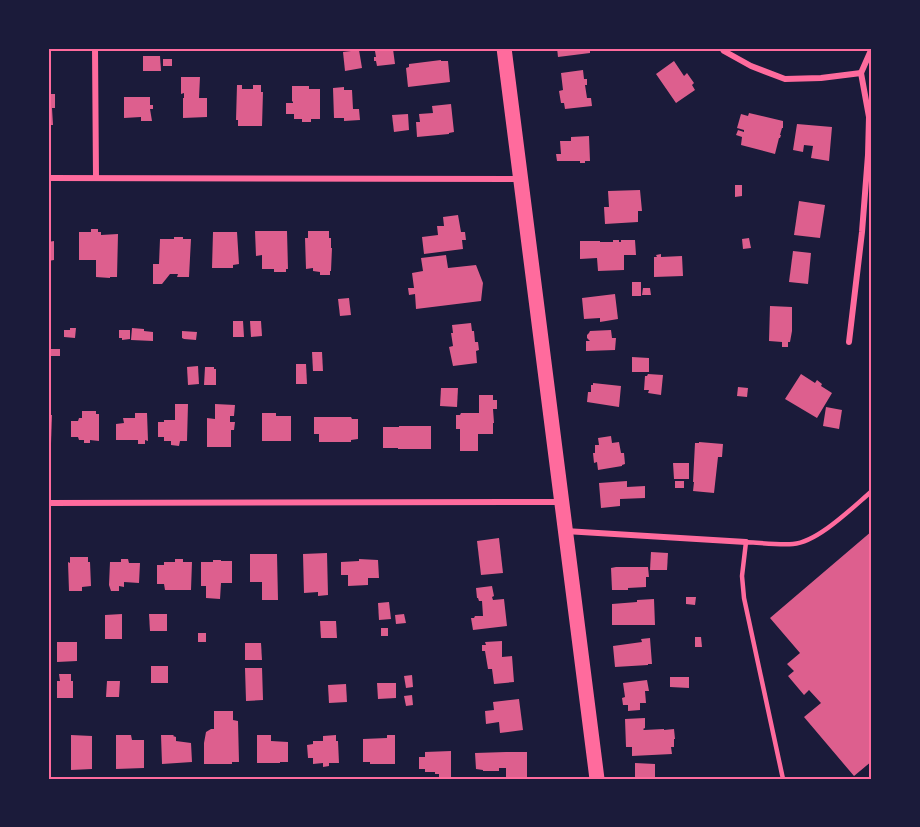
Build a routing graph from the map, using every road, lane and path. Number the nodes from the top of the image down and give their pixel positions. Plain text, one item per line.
1 (95, 48) edge
2 (504, 48) edge
3 (723, 48) edge
4 (872, 48) edge
5 (861, 73) junction
6 (48, 178) edge
7 (96, 178) junction
8 (522, 179) junction
9 (849, 342) dead end
10 (872, 491) edge
11 (561, 502) junction
12 (48, 503) edge
13 (564, 531) junction
14 (746, 542) junction
15 (597, 779) edge
16 (783, 779) edge

1 - 7 street
2 - 8 main road
3 - 5 street
4 - 5 street
5 - 9 street
6 - 7 street
7 - 8 street
8 - 11 main road
10 - 14 lane
11 - 12 street
11 - 13 main road
13 - 14 street
13 - 15 main road
14 - 16 lane

